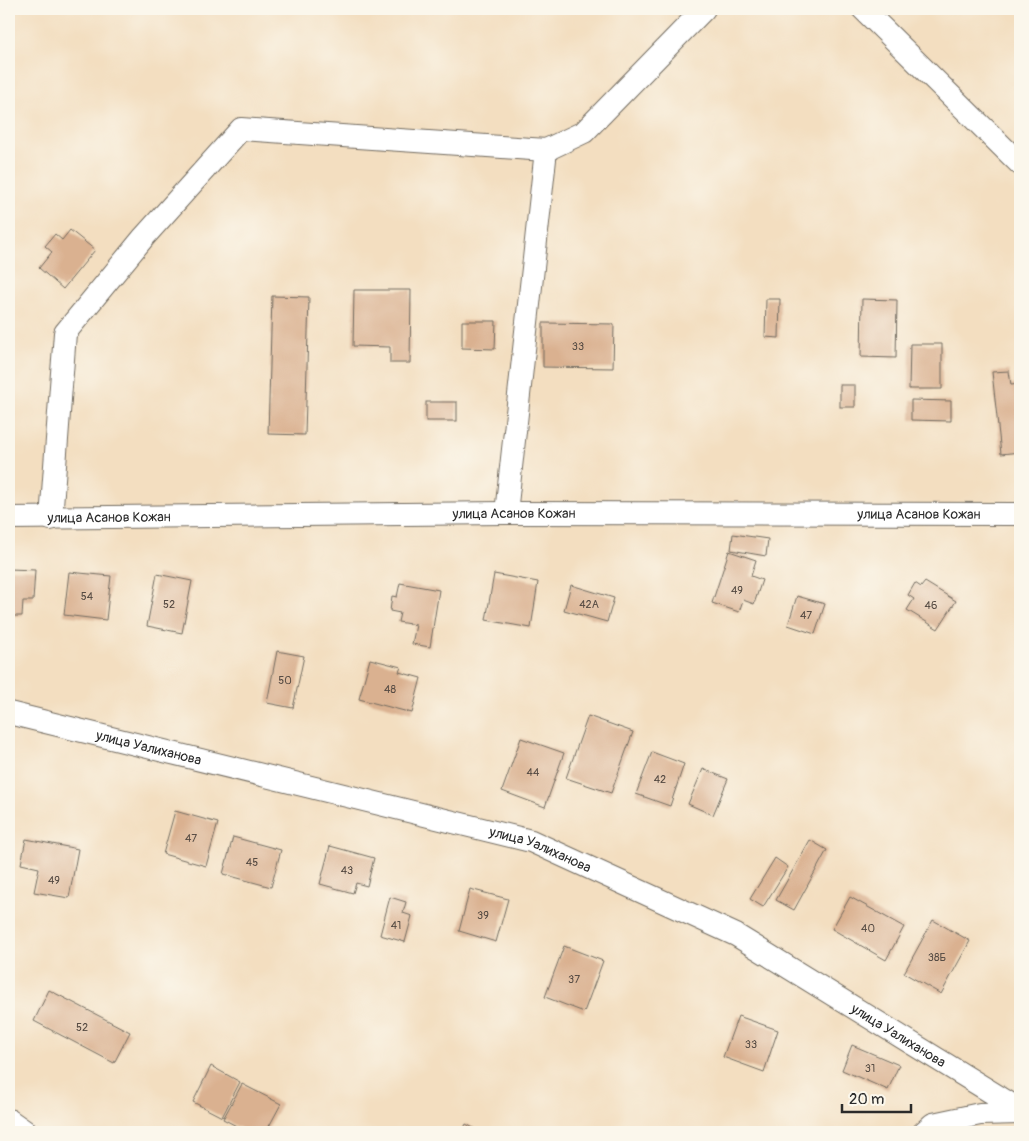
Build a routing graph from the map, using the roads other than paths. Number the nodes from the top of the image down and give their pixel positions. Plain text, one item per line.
1 (704, 9) edge
2 (863, 9) edge
3 (546, 150) junction
4 (1020, 164) edge
5 (506, 513) junction
6 (1020, 514) edge
7 (9, 518) edge
8 (50, 519) junction
9 (9, 713) edge
10 (1020, 1112) edge
11 (9, 1120) edge
12 (26, 1132) edge
13 (924, 1132) edge

1 - 3 street
2 - 4 street
3 - 5 street
3 - 8 street
5 - 6 street, улица Асанов Кожан
5 - 8 street, улица Асанов Кожан
7 - 8 street, улица Асанов Кожан
9 - 10 street, улица Уалиханова
10 - 13 street
11 - 12 street

